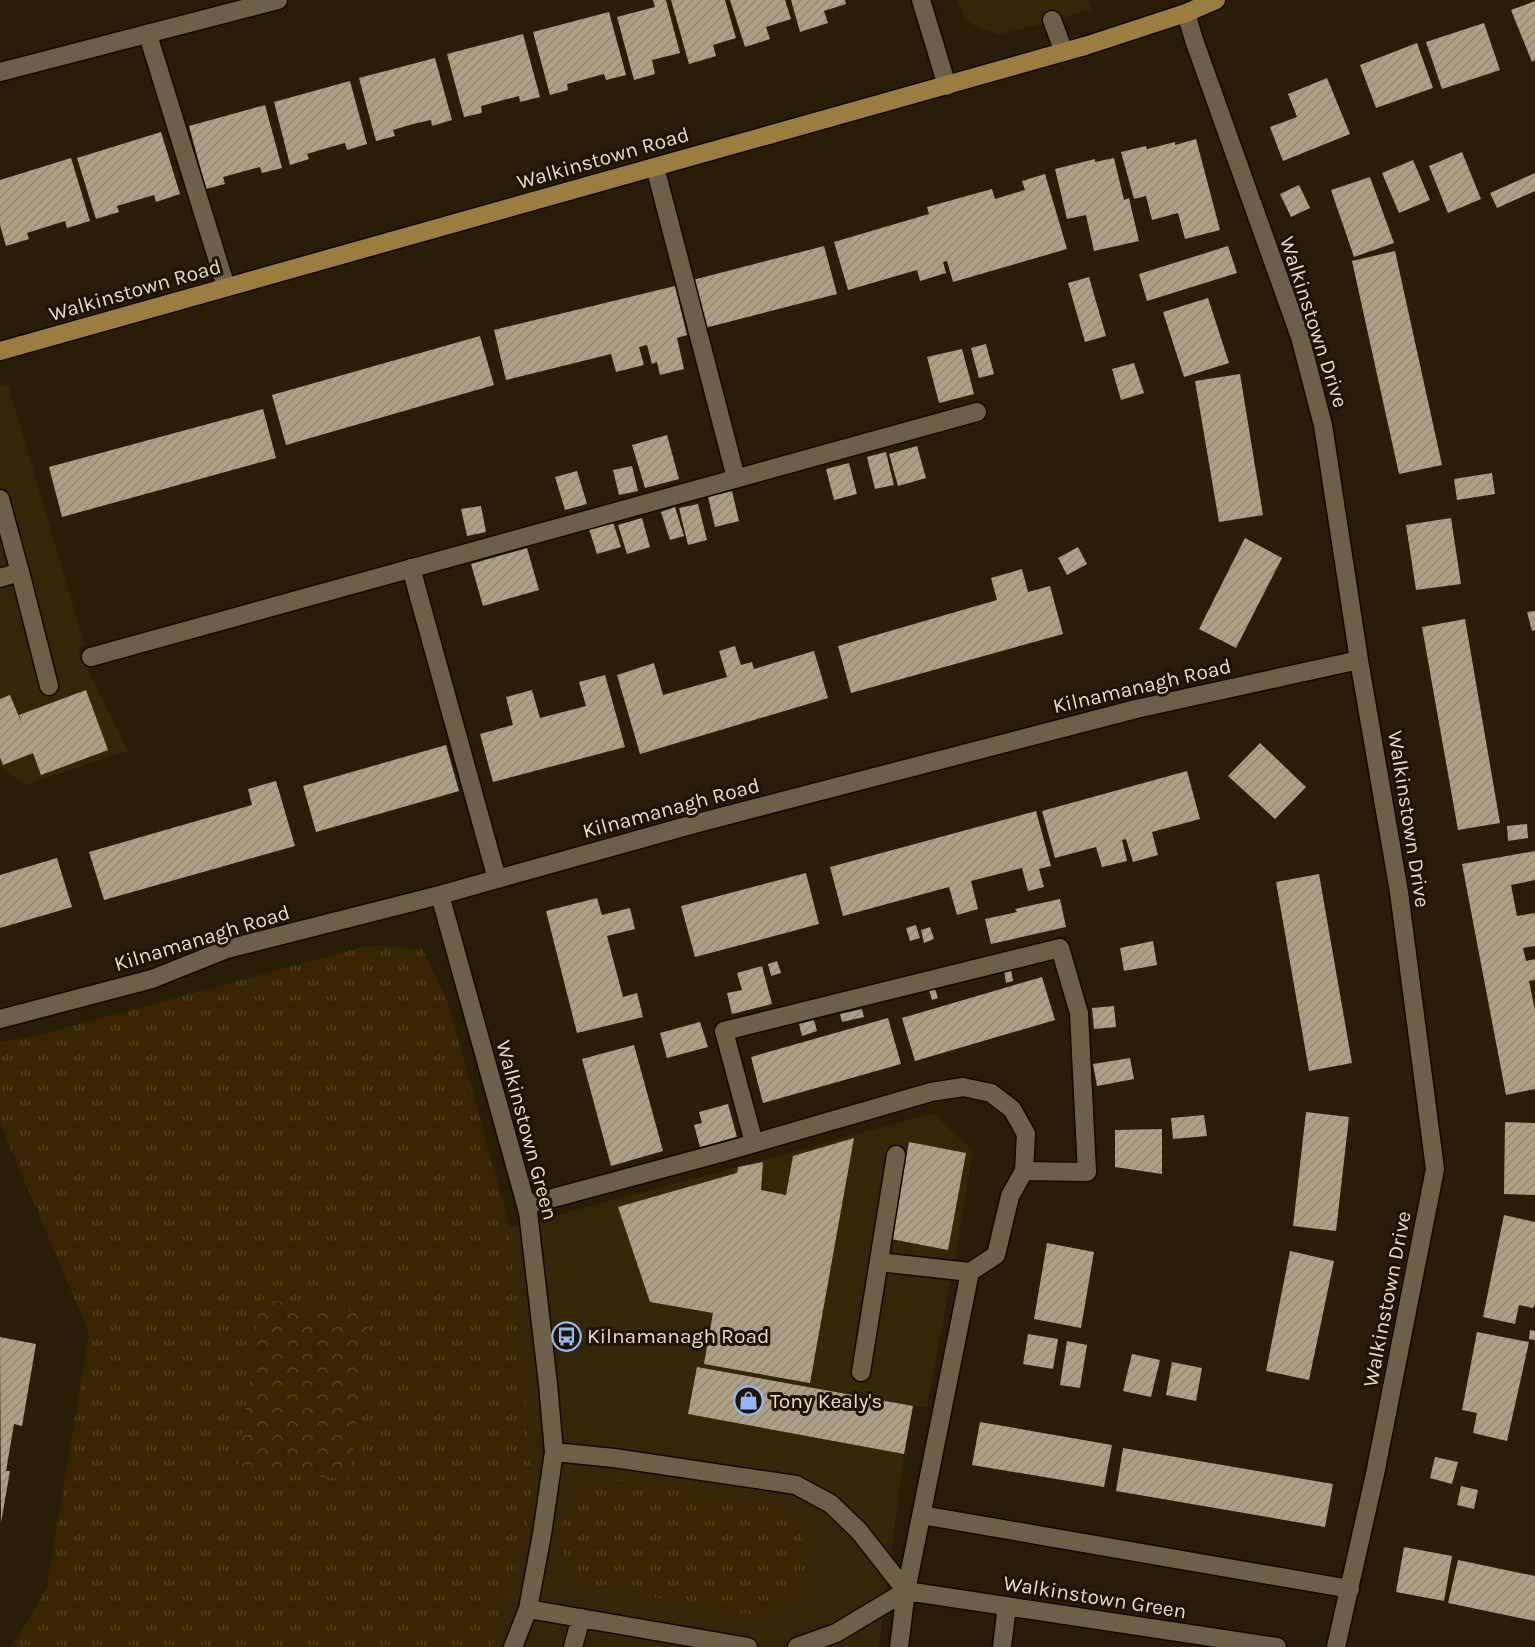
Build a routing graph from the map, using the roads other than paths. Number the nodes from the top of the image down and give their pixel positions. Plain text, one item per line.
1 (278, 0) edge
2 (921, 0) edge
3 (1216, 0) edge
4 (1186, 13) junction
5 (1052, 20) dead end
6 (148, 35) junction
7 (1064, 52) junction
8 (0, 72) edge
9 (946, 86) junction
10 (655, 167) junction
11 (226, 287) junction
12 (0, 351) edge
13 (977, 412) dead end
14 (736, 478) junction
15 (0, 499) edge
16 (411, 568) junction
17 (20, 572) junction
18 (0, 578) edge
19 (91, 657) dead end
20 (1359, 660) junction
21 (49, 686) dead end
22 (497, 879) junction
23 (440, 895) junction
24 (0, 1019) edge
25 (754, 1143) junction
26 (896, 1155) dead end
27 (1024, 1171) junction
28 (527, 1205) junction
29 (879, 1263) junction
30 (970, 1272) junction
31 (861, 1372) dead end
32 (554, 1452) junction
33 (922, 1515) junction
34 (1350, 1589) junction
35 (906, 1590) junction
36 (1007, 1606) junction
37 (528, 1609) junction
38 (581, 1618) junction
39 (513, 1647) edge
40 (573, 1647) edge
41 (748, 1647) edge
42 (797, 1647) edge
43 (898, 1647) edge
44 (1002, 1647) edge
45 (1277, 1647) edge
46 (1336, 1647) edge

1 - 6 street
2 - 9 street
3 - 4 main road, Walkinstown Road
4 - 7 main road, Walkinstown Road
4 - 20 street, Walkinstown Drive
5 - 7 street
6 - 8 street
6 - 11 street
7 - 9 main road, Walkinstown Road
9 - 10 main road, Walkinstown Road
10 - 11 main road, Walkinstown Road
10 - 14 street
11 - 12 main road, Walkinstown Road
13 - 14 street
14 - 16 street
15 - 17 street
16 - 19 street
16 - 22 street
17 - 18 street
17 - 21 street
20 - 22 street, Kilnamanagh Road
20 - 34 street, Walkinstown Drive
22 - 23 street, Kilnamanagh Road
23 - 24 street, Kilnamanagh Road
23 - 28 street, Walkinstown Green
25 - 27 street
25 - 27 street
25 - 28 street
26 - 29 street
27 - 30 street
28 - 32 street, Walkinstown Green
29 - 30 street
29 - 31 street
30 - 33 street
32 - 35 street
32 - 37 street, Walkinstown Green
33 - 34 street
33 - 35 street
34 - 46 street, Walkinstown Drive
35 - 36 street, Walkinstown Green
35 - 42 street
35 - 43 street
36 - 44 street
36 - 45 street, Walkinstown Green
37 - 38 street
37 - 39 street, Walkinstown Green
38 - 40 street
38 - 41 street

